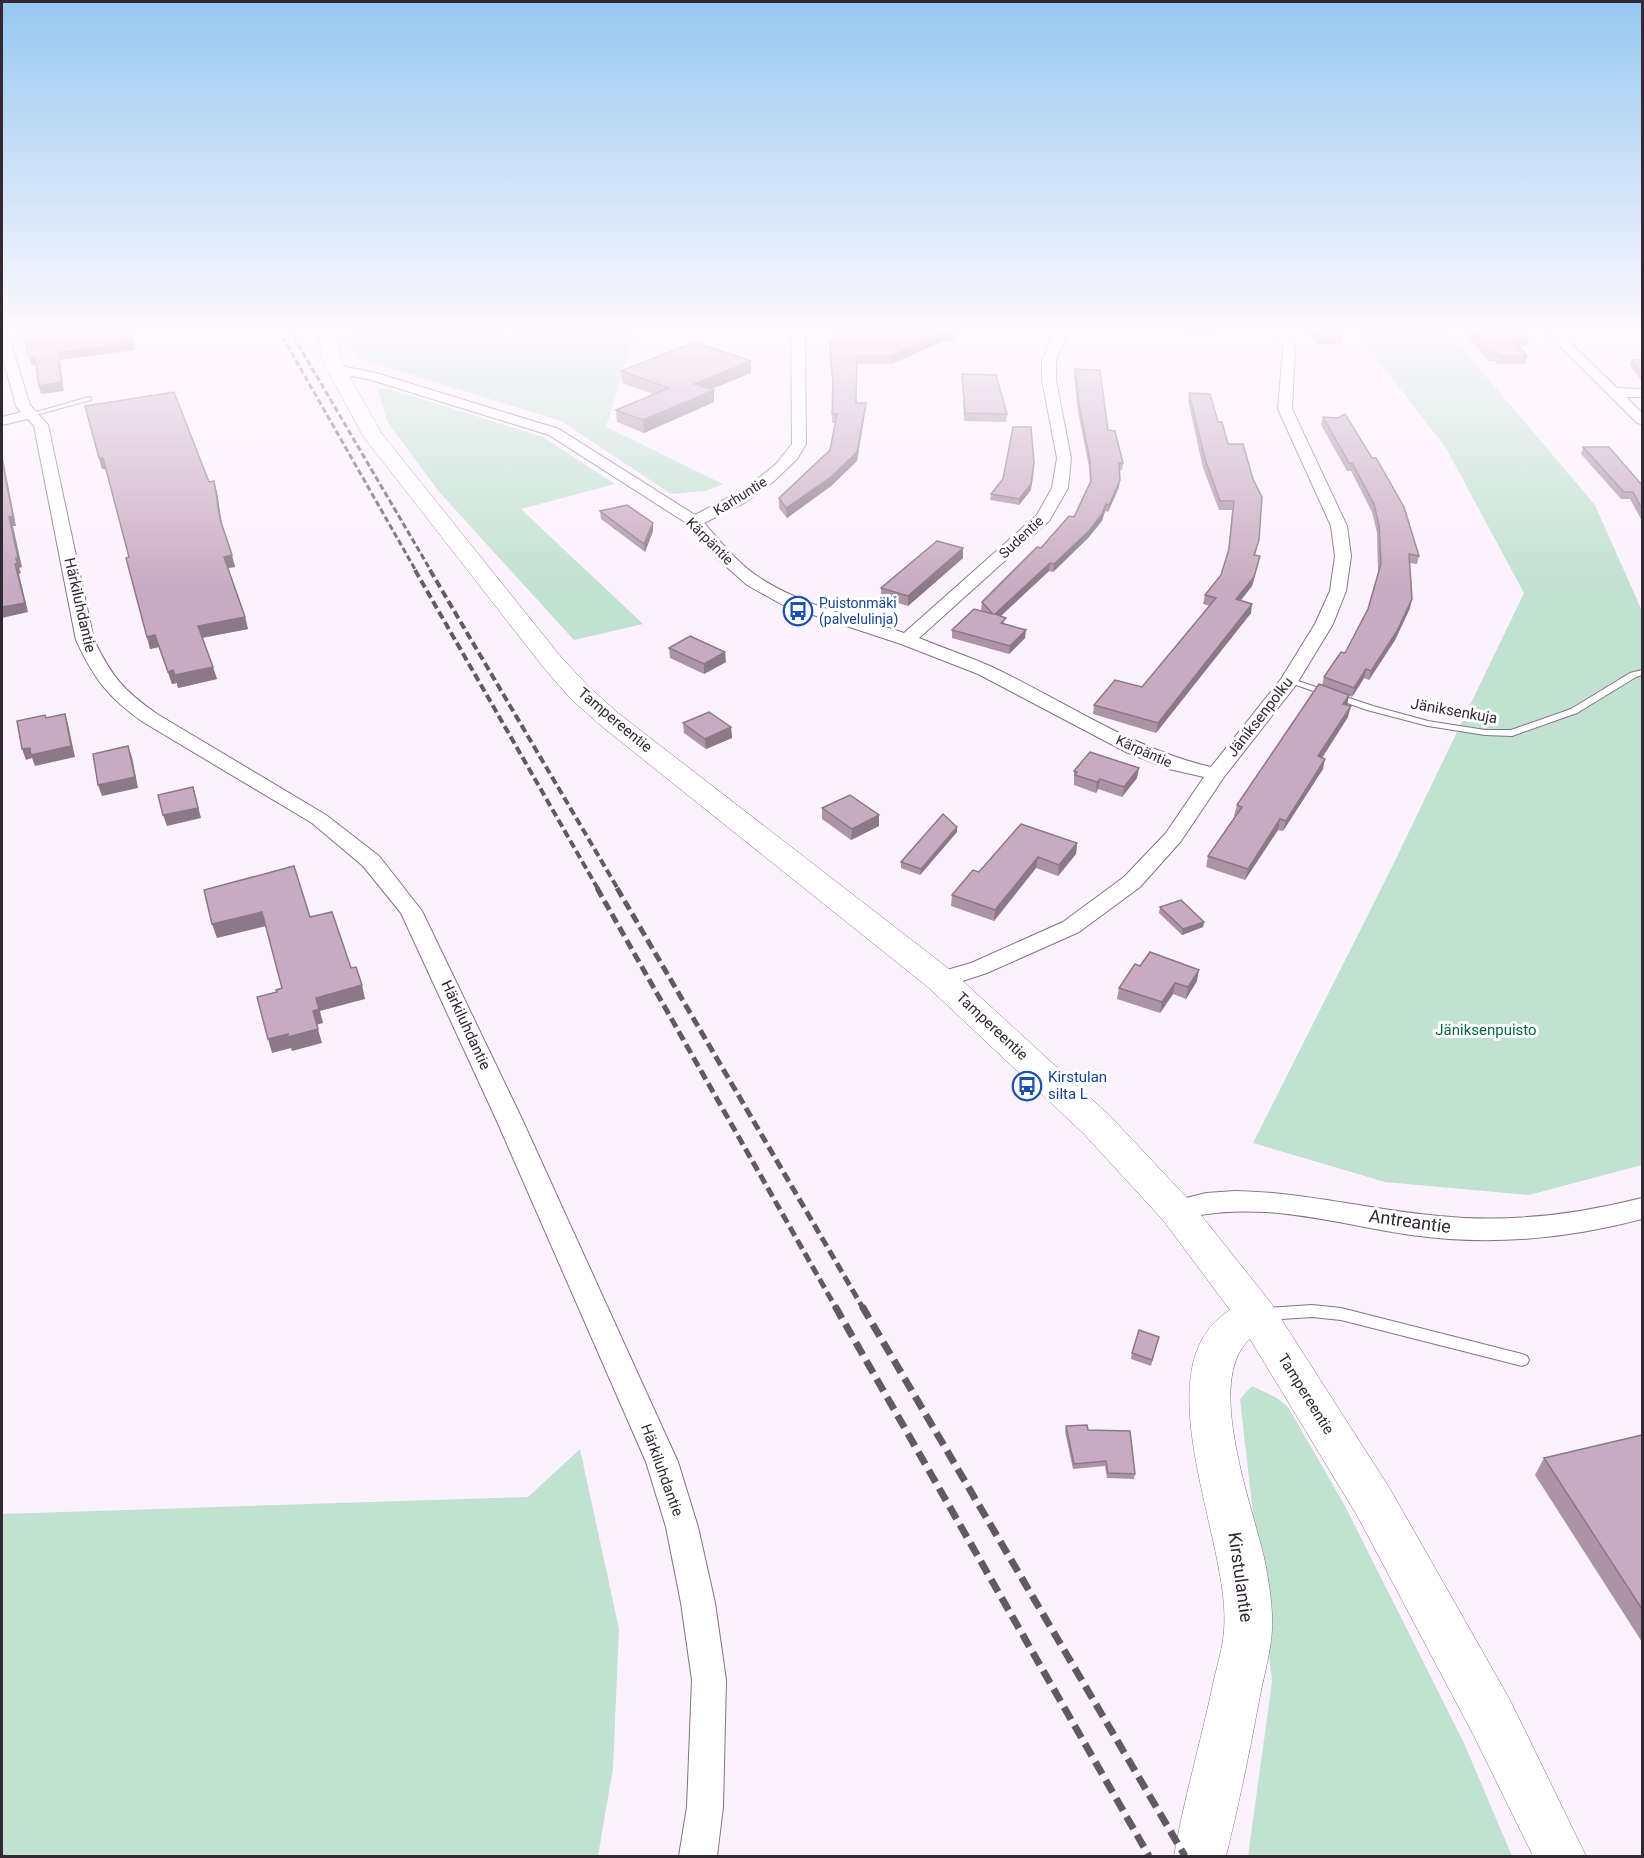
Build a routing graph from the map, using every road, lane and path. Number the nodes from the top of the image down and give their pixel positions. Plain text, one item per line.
1 (25, 416) edge
2 (33, 416) edge
3 (362, 416) edge
4 (500, 416) edge
5 (800, 416) edge
6 (1056, 416) edge
7 (1288, 416) edge
8 (2, 421) edge
9 (694, 521) junction
10 (907, 640) junction
11 (1642, 673) edge
12 (1289, 681) junction
13 (1216, 774) junction
14 (941, 980) junction
15 (1176, 1209) junction
16 (1642, 1209) edge
17 (1257, 1315) junction
18 (1522, 1360) dead end
19 (699, 1857) edge
20 (1200, 1857) edge
21 (1560, 1857) edge

1 - 8 street
2 - 19 street, Härkiluhdantie
3 - 14 main road, Tampereentie
4 - 9 street, Kärpäntie
5 - 9 street, Karhuntie
6 - 10 street, Sudentie
7 - 12 street, Jäniksenpolku
9 - 10 street, Kärpäntie
10 - 13 street, Kärpäntie
11 - 12 lane, Jäniksenkuja
12 - 13 street, Jäniksenpolku
13 - 14 street, Jäniksenpolku
14 - 15 main road, Tampereentie
15 - 16 street, Antreantie
15 - 17 main road, Tampereentie
17 - 18 lane
17 - 20 main road, Kirstulantie
17 - 21 main road, Tampereentie

